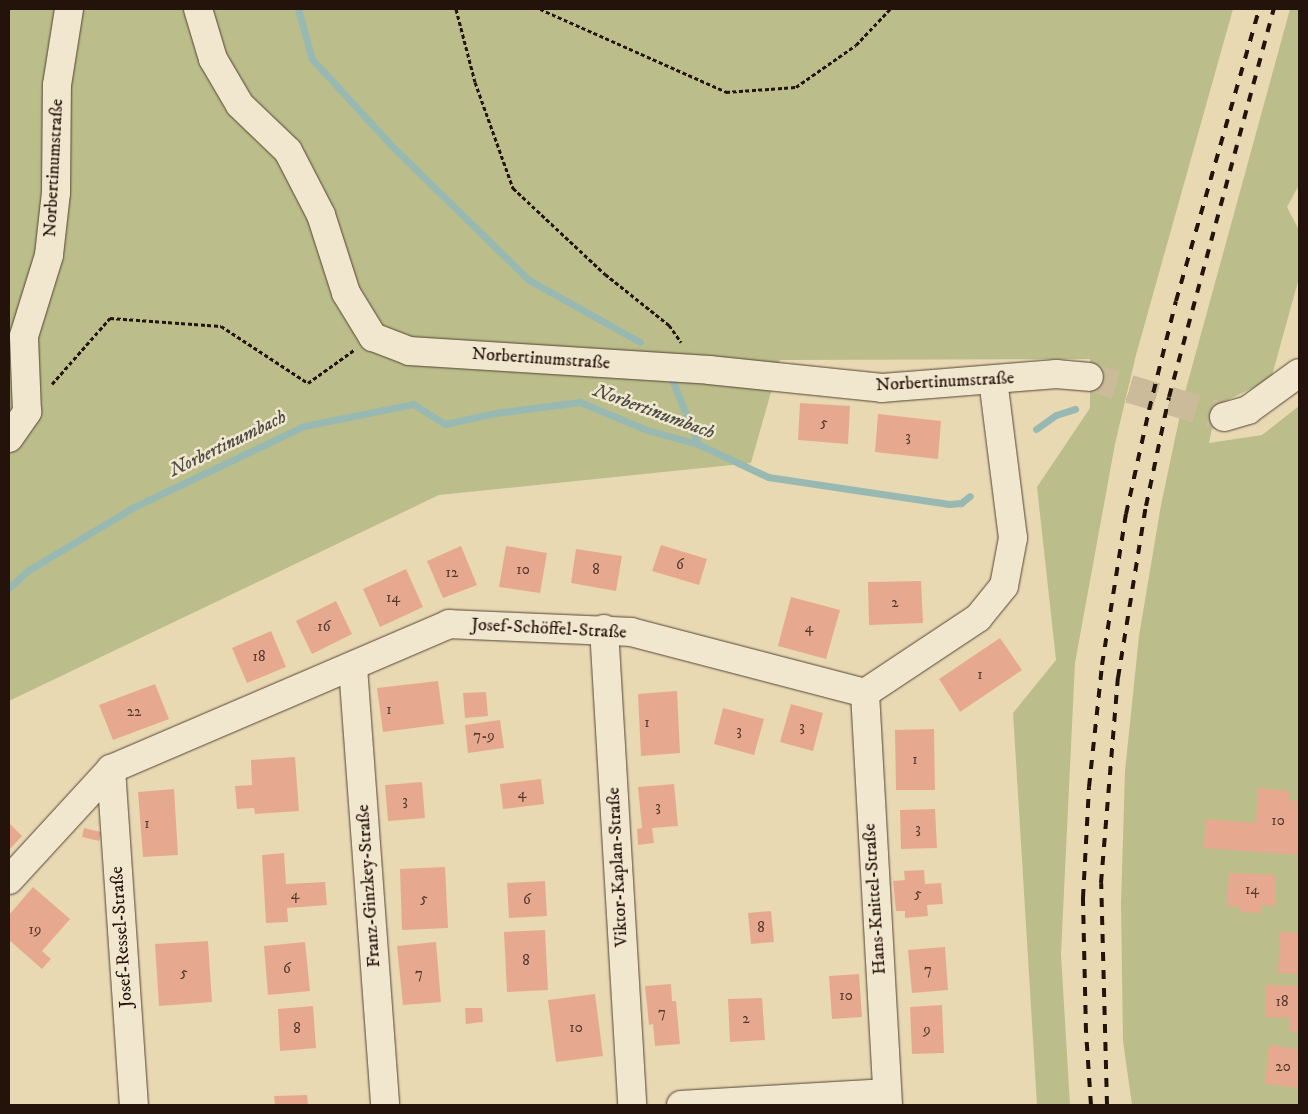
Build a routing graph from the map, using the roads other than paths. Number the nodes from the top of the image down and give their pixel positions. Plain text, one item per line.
1 (69, 9) edge
2 (198, 9) edge
3 (14, 337) edge
4 (1299, 373) edge
5 (1089, 377) tunnel mouth
6 (993, 380) junction
7 (1224, 417) tunnel mouth
8 (9, 438) edge
9 (604, 630) junction
10 (353, 667) junction
11 (865, 694) junction
12 (111, 769) junction
13 (9, 880) edge
14 (887, 1099) edge
15 (134, 1105) edge
16 (385, 1105) edge
17 (632, 1105) edge
18 (681, 1105) edge

1 - 3 street, Norbertinumstraße
2 - 6 street, Norbertinumstraße
3 - 8 street, Norbertinumstraße
4 - 7 street
5 - 6 street, Norbertinumstraße
6 - 11 street
9 - 10 street, Josef-Schöffel-Straße
9 - 11 street, Josef-Schöffel-Straße
9 - 17 street, Viktor-Kaplan-Straße
10 - 12 street, Josef-Schöffel-Straße
10 - 16 street, Franz-Ginzkey-Straße
11 - 14 street, Hans-Knittel-Straße
12 - 13 street, Josef-Schöffel-Straße
12 - 15 street, Josef-Ressel-Straße
14 - 18 street

